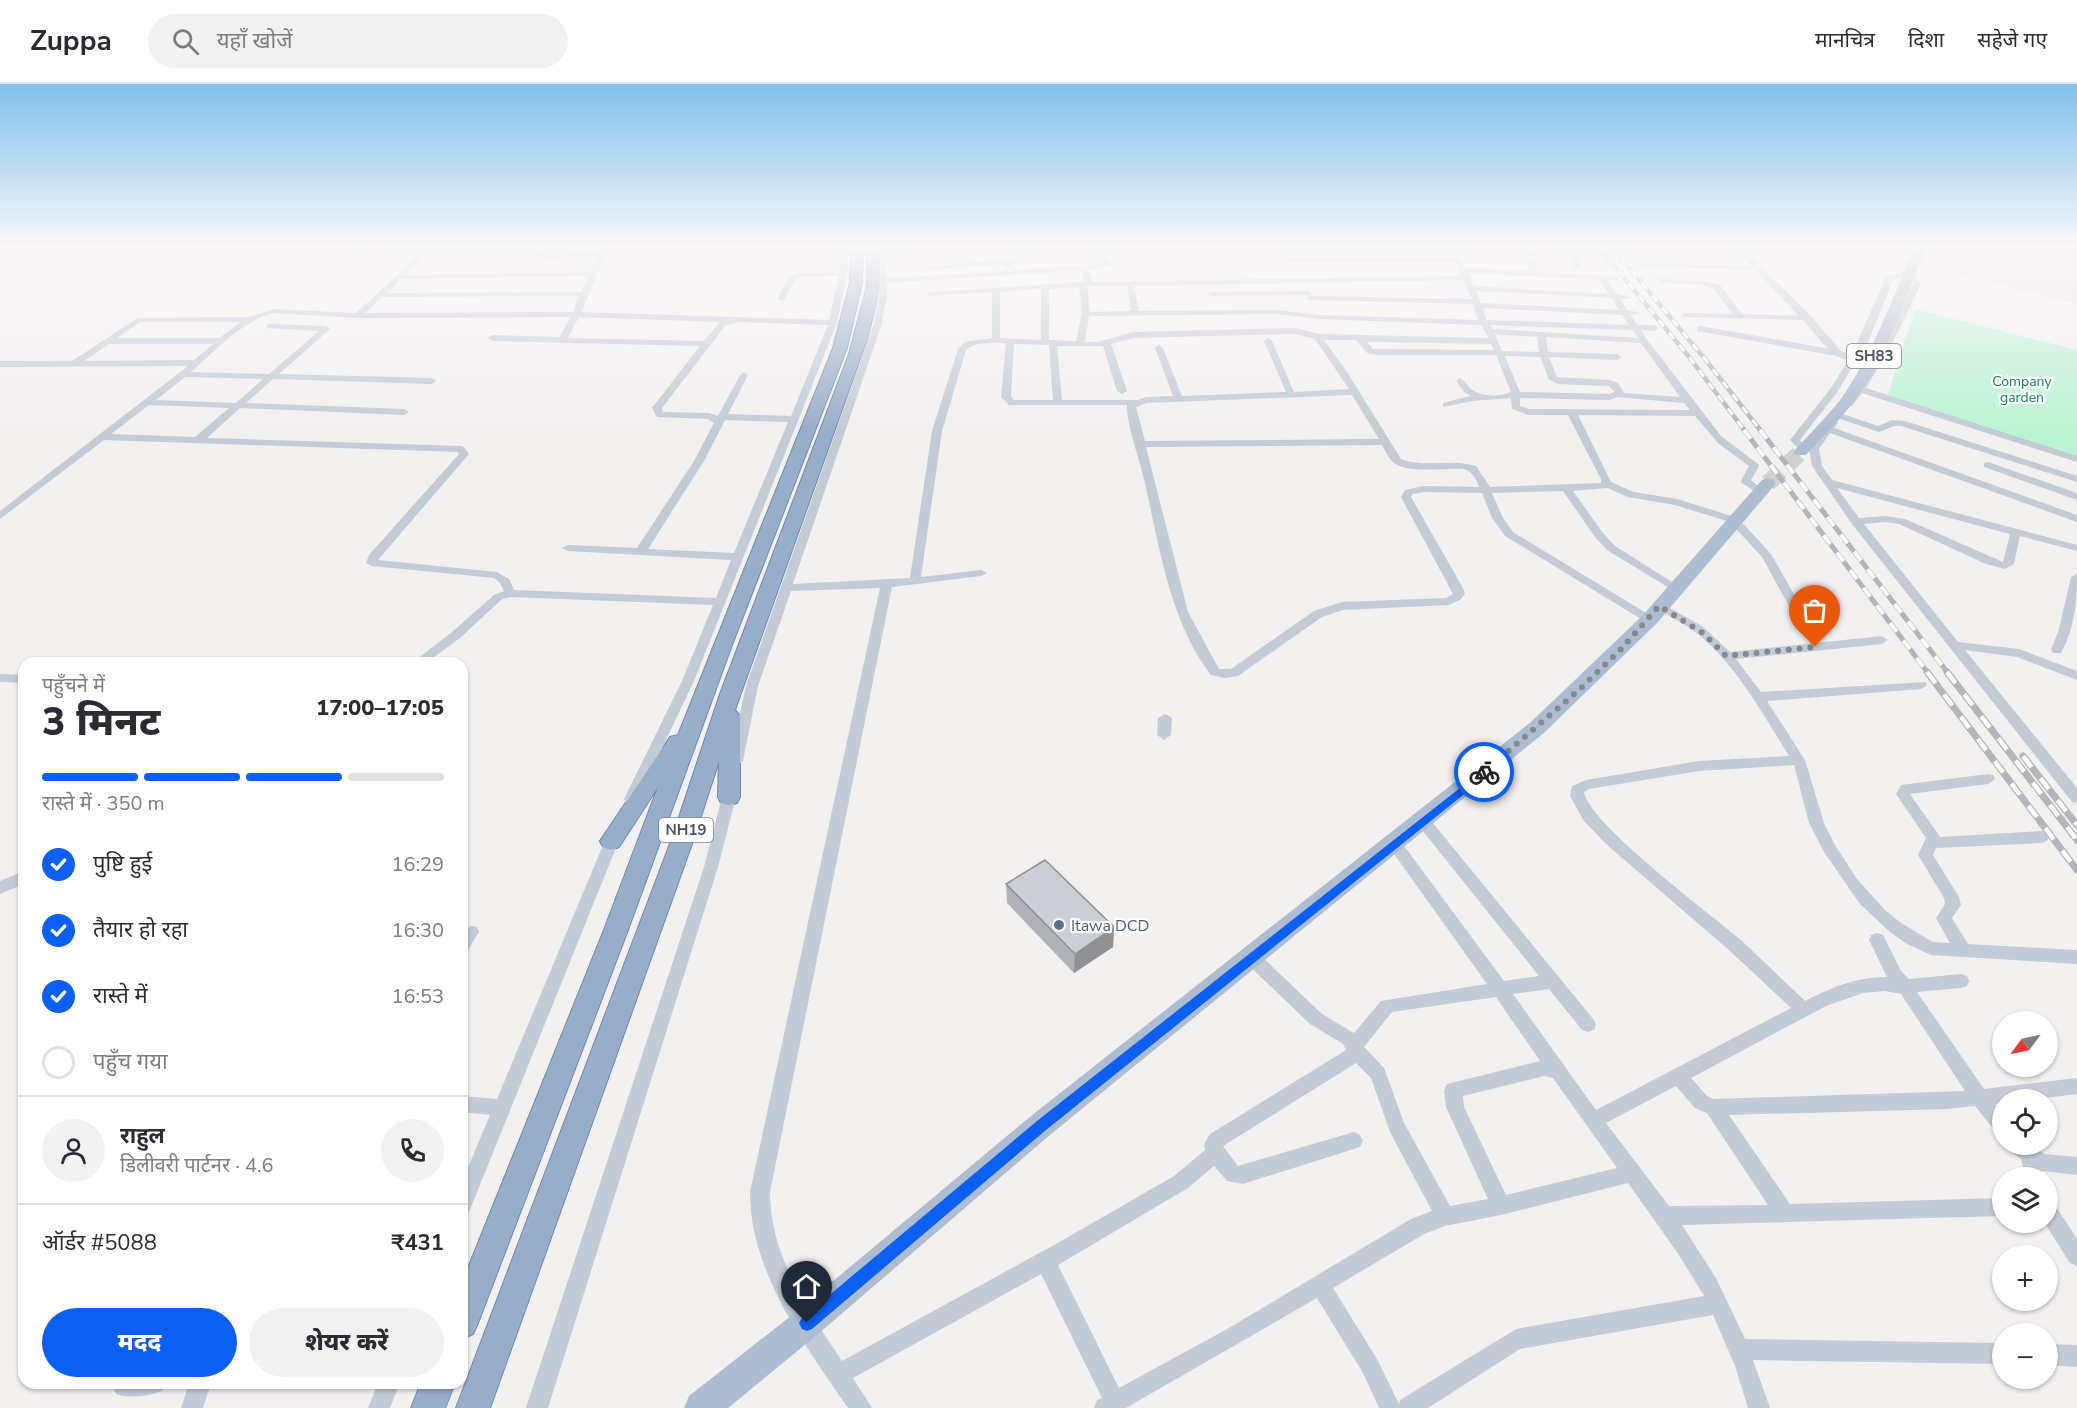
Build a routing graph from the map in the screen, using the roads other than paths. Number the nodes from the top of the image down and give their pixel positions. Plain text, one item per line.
1 (366, 308) edge
2 (579, 308) edge
3 (835, 308) edge
4 (850, 308) edge
5 (867, 308) edge
6 (880, 308) edge
7 (996, 308) edge
8 (1046, 308) edge
9 (1086, 308) edge
10 (1135, 308) edge
11 (1316, 308) edge
12 (1478, 308) edge
13 (1547, 308) edge
14 (1621, 308) edge
15 (1733, 308) edge
16 (1797, 308) edge
17 (1877, 308) edge
18 (1894, 308) edge
19 (1905, 308) edge
20 (1624, 313) junction
21 (1638, 313) dead end
22 (576, 314) junction
23 (1086, 314) junction
24 (1136, 314) junction
25 (1686, 315) dead end
26 (357, 316) junction
27 (1739, 316) junction
28 (1322, 317) junction
29 (1807, 318) junction
30 (251, 319) junction
31 (730, 320) junction
32 (1482, 320) junction
33 (832, 322) junction
34 (270, 326) dead end
35 (1634, 327) junction
36 (1654, 328) dead end
37 (1700, 329) dead end
38 (1490, 331) junction
39 (1541, 333) junction
40 (1318, 337) junction
41 (1330, 337) junction
42 (492, 338) dead end
43 (1361, 339) junction
44 (562, 340) junction
45 (996, 340) junction
46 (106, 341) junction
47 (222, 341) junction
48 (1010, 341) junction
49 (1268, 341) dead end
50 (1494, 341) junction
51 (1645, 341) junction
52 (1049, 343) junction
53 (1106, 343) junction
54 (706, 344) junction
55 (1080, 344) junction
56 (1159, 348) dead end
57 (1498, 352) junction
58 (1837, 353) junction
59 (1544, 355) junction
60 (1617, 357) dead end
61 (1852, 359) junction
62 (75, 363) junction
63 (196, 363) junction
64 (0, 364) edge
65 (184, 374) junction
66 (744, 375) dead end
67 (274, 376) junction
68 (432, 381) dead end
69 (1460, 381) dead end
70 (1862, 390) junction
71 (1122, 391) dead end
72 (1354, 392) junction
73 (1291, 394) junction
74 (1618, 395) junction
75 (1514, 396) junction
76 (1481, 397) junction
77 (1179, 399) junction
78 (1687, 400) junction
79 (147, 402) junction
80 (1136, 402) junction
81 (1058, 403) junction
82 (1446, 405) dead end
83 (238, 406) junction
84 (404, 412) dead end
85 (1572, 413) junction
86 (1698, 413) junction
87 (1840, 416) junction
88 (794, 419) junction
89 (721, 420) junction
90 (1828, 429) junction
91 (102, 437) junction
92 (198, 440) junction
93 (1384, 442) junction
94 (1139, 444) junction
95 (1802, 451) joint
96 (2077, 459) edge
97 (1988, 465) dead end
98 (2077, 479) edge
99 (1828, 482) junction
100 (1606, 484) junction
101 (1764, 488) joint
102 (1567, 489) junction
103 (1485, 490) junction
104 (2077, 497) edge
105 (0, 516) edge
106 (2077, 519) edge
107 (1734, 520) junction
108 (1856, 522) junction
109 (2016, 532) junction
110 (568, 548) dead end
111 (2077, 548) edge
112 (641, 551) junction
113 (739, 557) junction
114 (981, 573) dead end
115 (2077, 577) edge
116 (915, 581) junction
117 (888, 584) junction
118 (786, 588) junction
119 (510, 593) junction
120 (720, 602) junction
121 (1793, 603) dead end
122 (1662, 605) junction
123 (1882, 640) dead end
124 (1954, 645) junction
125 (2057, 650) dead end
126 (1726, 656) junction
127 (426, 657) edge
128 (2077, 676) edge
129 (0, 678) edge
130 (18, 679) edge
131 (1921, 685) dead end
132 (730, 694) junction
133 (1758, 697) junction
134 (698, 710) junction
135 (1165, 718) dead end
136 (1164, 735) dead end
137 (1798, 760) junction
138 (1988, 779) dead end
139 (729, 796) junction
140 (2077, 798) edge
141 (1423, 821) junction
142 (2042, 837) dead end
143 (611, 841) junction
144 (1394, 843) junction
145 (1932, 843) junction
146 (18, 880) edge
147 (0, 888) edge
148 (1877, 940) dead end
149 (1963, 950) junction
150 (1251, 957) junction
151 (2077, 957) edge
152 (1553, 981) junction
153 (1961, 981) dead end
154 (1500, 988) junction
155 (1907, 989) junction
156 (1803, 1010) junction
157 (1588, 1025) dead end
158 (1355, 1048) junction
159 (1558, 1072) junction
160 (1678, 1076) junction
161 (2077, 1086) edge
162 (1979, 1097) junction
163 (468, 1105) edge
164 (1713, 1107) junction
165 (502, 1108) junction
166 (1992, 1113) edge
167 (1593, 1121) junction
168 (1354, 1141) dead end
169 (1215, 1153) junction
170 (2030, 1155) edge
171 (2077, 1166) edge
172 (1632, 1173) junction
173 (468, 1191) edge
174 (1501, 1206) junction
175 (1992, 1207) edge
176 (1785, 1214) junction
177 (1445, 1216) junction
178 (1663, 1216) junction
179 (2058, 1227) edge
180 (2077, 1256) edge
181 (1045, 1261) junction
182 (1320, 1285) junction
183 (1718, 1304) junction
184 (468, 1308) edge
185 (807, 1323) junction
186 (1737, 1348) junction
187 (1992, 1354) edge
188 (2058, 1355) edge
189 (2077, 1356) edge
190 (838, 1375) junction
191 (198, 1389) edge
192 (387, 1389) edge
193 (436, 1389) edge
194 (1110, 1405) edge
195 (192, 1408) edge
196 (379, 1408) edge
197 (429, 1408) edge
198 (473, 1408) edge
199 (537, 1408) edge
200 (701, 1408) edge
201 (861, 1408) edge
202 (1390, 1408) edge
203 (1408, 1408) edge
204 (1759, 1408) edge

1 - 26 street
2 - 22 street
3 - 33 street
4 - 134 highway, NH19
5 - 132 highway, NH19
6 - 118 street
7 - 45 street
8 - 52 street
9 - 23 street
10 - 24 street
11 - 28 street
12 - 32 street
13 - 20 street
14 - 20 street
15 - 27 street
16 - 29 street
17 - 61 street
18 - 95 main road, SH83
19 - 70 street
20 - 21 street
20 - 35 street
22 - 26 street
22 - 31 street
22 - 44 street
23 - 24 street
23 - 55 street
24 - 28 street
25 - 27 street
26 - 30 street
27 - 29 street
28 - 32 street
28 - 41 street
29 - 58 street
30 - 46 street
30 - 47 street
31 - 33 street
31 - 54 street
32 - 35 street
32 - 38 street
33 - 88 street
34 - 67 street
35 - 36 street
35 - 51 street
37 - 58 street
38 - 39 street
38 - 50 street
39 - 51 street
39 - 59 street
40 - 41 street
40 - 53 street
40 - 72 street
41 - 43 street
42 - 44 street
43 - 50 street
43 - 57 street
44 - 54 street
45 - 48 street
45 - 116 street
46 - 47 street
46 - 62 street
47 - 63 street
48 - 52 street
48 - 81 street
49 - 73 street
50 - 57 street
51 - 78 street
52 - 55 street
52 - 81 street
53 - 55 street
53 - 71 street
54 - 89 street
56 - 77 street
57 - 59 street
57 - 75 street
58 - 61 street
59 - 60 street
59 - 74 street
61 - 95 street
62 - 63 street
62 - 64 street
63 - 65 street
65 - 67 street
65 - 79 street
66 - 89 street
67 - 68 street
67 - 83 street
69 - 76 street
70 - 87 street
70 - 96 street
72 - 73 street
72 - 93 street
73 - 77 street
74 - 75 street
74 - 78 street
75 - 76 street
75 - 85 street
76 - 82 street
77 - 80 street
78 - 86 street
79 - 83 street
79 - 91 street
80 - 81 street
80 - 94 street
83 - 84 street
83 - 92 street
85 - 86 street
85 - 100 street
86 - 101 street
87 - 90 street
87 - 98 street
88 - 89 street
88 - 113 street
89 - 112 street
90 - 99 street
90 - 106 street
91 - 92 street
91 - 105 street
92 - 119 street
93 - 94 street
93 - 103 street
94 - 103 street
97 - 104 street
99 - 108 street
99 - 109 street
100 - 102 street
100 - 107 street
101 - 107 main road
102 - 103 street
102 - 122 street
103 - 122 street
107 - 121 street
107 - 122 main road
108 - 109 street
108 - 124 street
109 - 111 street
110 - 112 street
112 - 113 street
113 - 120 street
114 - 116 street
115 - 125 street
116 - 117 street
117 - 118 street
117 - 185 street
118 - 139 street
119 - 120 street
119 - 127 street
120 - 143 street
122 - 126 street
122 - 141 main road
123 - 126 street
124 - 128 street
124 - 140 street
126 - 133 street
129 - 130 street
131 - 133 street
132 - 139 highway
132 - 198 highway, NH19
133 - 137 street
134 - 143 highway
134 - 184 highway, NH19
135 - 136 street
137 - 149 street
137 - 156 street
138 - 145 street
139 - 199 street
141 - 144 main road
141 - 152 street
142 - 145 street
143 - 165 street
144 - 150 main road
144 - 154 street
145 - 149 street
146 - 147 street
148 - 155 street
149 - 151 street
150 - 158 street
150 - 185 main road
152 - 154 street
152 - 157 street
153 - 155 street
154 - 158 street
154 - 159 street
155 - 156 street
155 - 162 street
156 - 160 street
158 - 169 street
158 - 177 street
159 - 167 street
159 - 174 street
160 - 164 street
160 - 167 street
161 - 162 street
162 - 164 street
162 - 166 street
163 - 165 street
164 - 176 street
165 - 173 street
167 - 172 street
168 - 169 street
169 - 181 street
170 - 171 street
172 - 174 street
172 - 178 street
174 - 177 street
175 - 176 street
176 - 178 street
177 - 182 street
178 - 183 street
179 - 180 street
181 - 190 street
181 - 194 street
182 - 194 street
182 - 202 street
183 - 186 street
183 - 203 street
185 - 190 street
185 - 200 main road
186 - 187 street
186 - 204 street
188 - 189 street
190 - 201 street
191 - 195 street
192 - 196 street
193 - 197 highway

